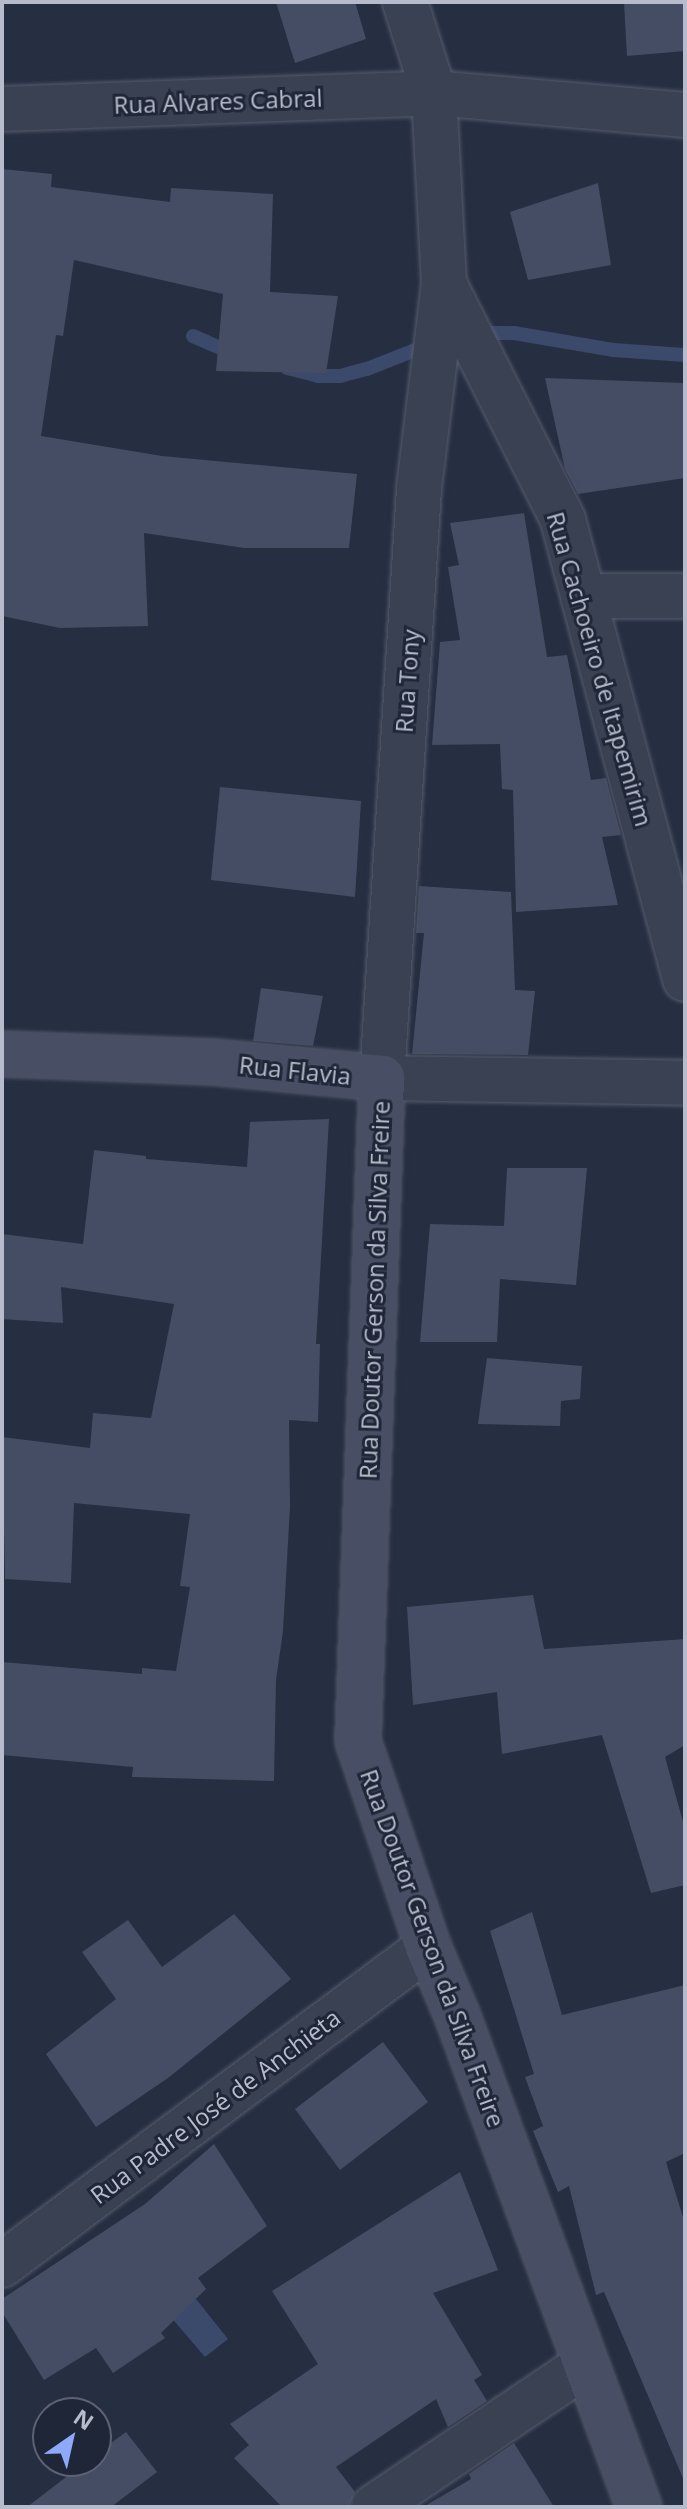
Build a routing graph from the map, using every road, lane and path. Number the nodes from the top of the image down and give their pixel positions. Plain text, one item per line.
1 (405, 2) edge
2 (434, 93) junction
3 (2, 109) edge
4 (685, 115) edge
5 (444, 284) junction
6 (583, 596) junction
7 (685, 596) edge
8 (685, 979) edge
9 (2, 1054) edge
10 (382, 1078) junction
11 (685, 1083) edge
12 (428, 1947) junction
13 (2, 2265) edge
14 (584, 2366) junction
15 (374, 2507) edge
16 (639, 2507) edge

1 - 2 street, Rua Cachoeiro de Itapemirim
2 - 3 street, Rua Alvares Cabral
2 - 4 street, Rua Alvares Cabral
2 - 5 street, Rua Cachoeiro de Itapemirim
5 - 6 street, Rua Cachoeiro de Itapemirim
5 - 10 street, Rua Tony
6 - 7 street
6 - 8 street, Rua Cachoeiro de Itapemirim
9 - 10 street, Rua Flavia
10 - 11 street, Rua Flavia
10 - 12 street, Rua Doutor Gerson da Silva Freire
12 - 13 street, Rua Padre José de Anchieta
12 - 14 street, Rua Doutor Gerson da Silva Freire
14 - 15 street
14 - 16 street, Rua Doutor Gerson da Silva Freire

